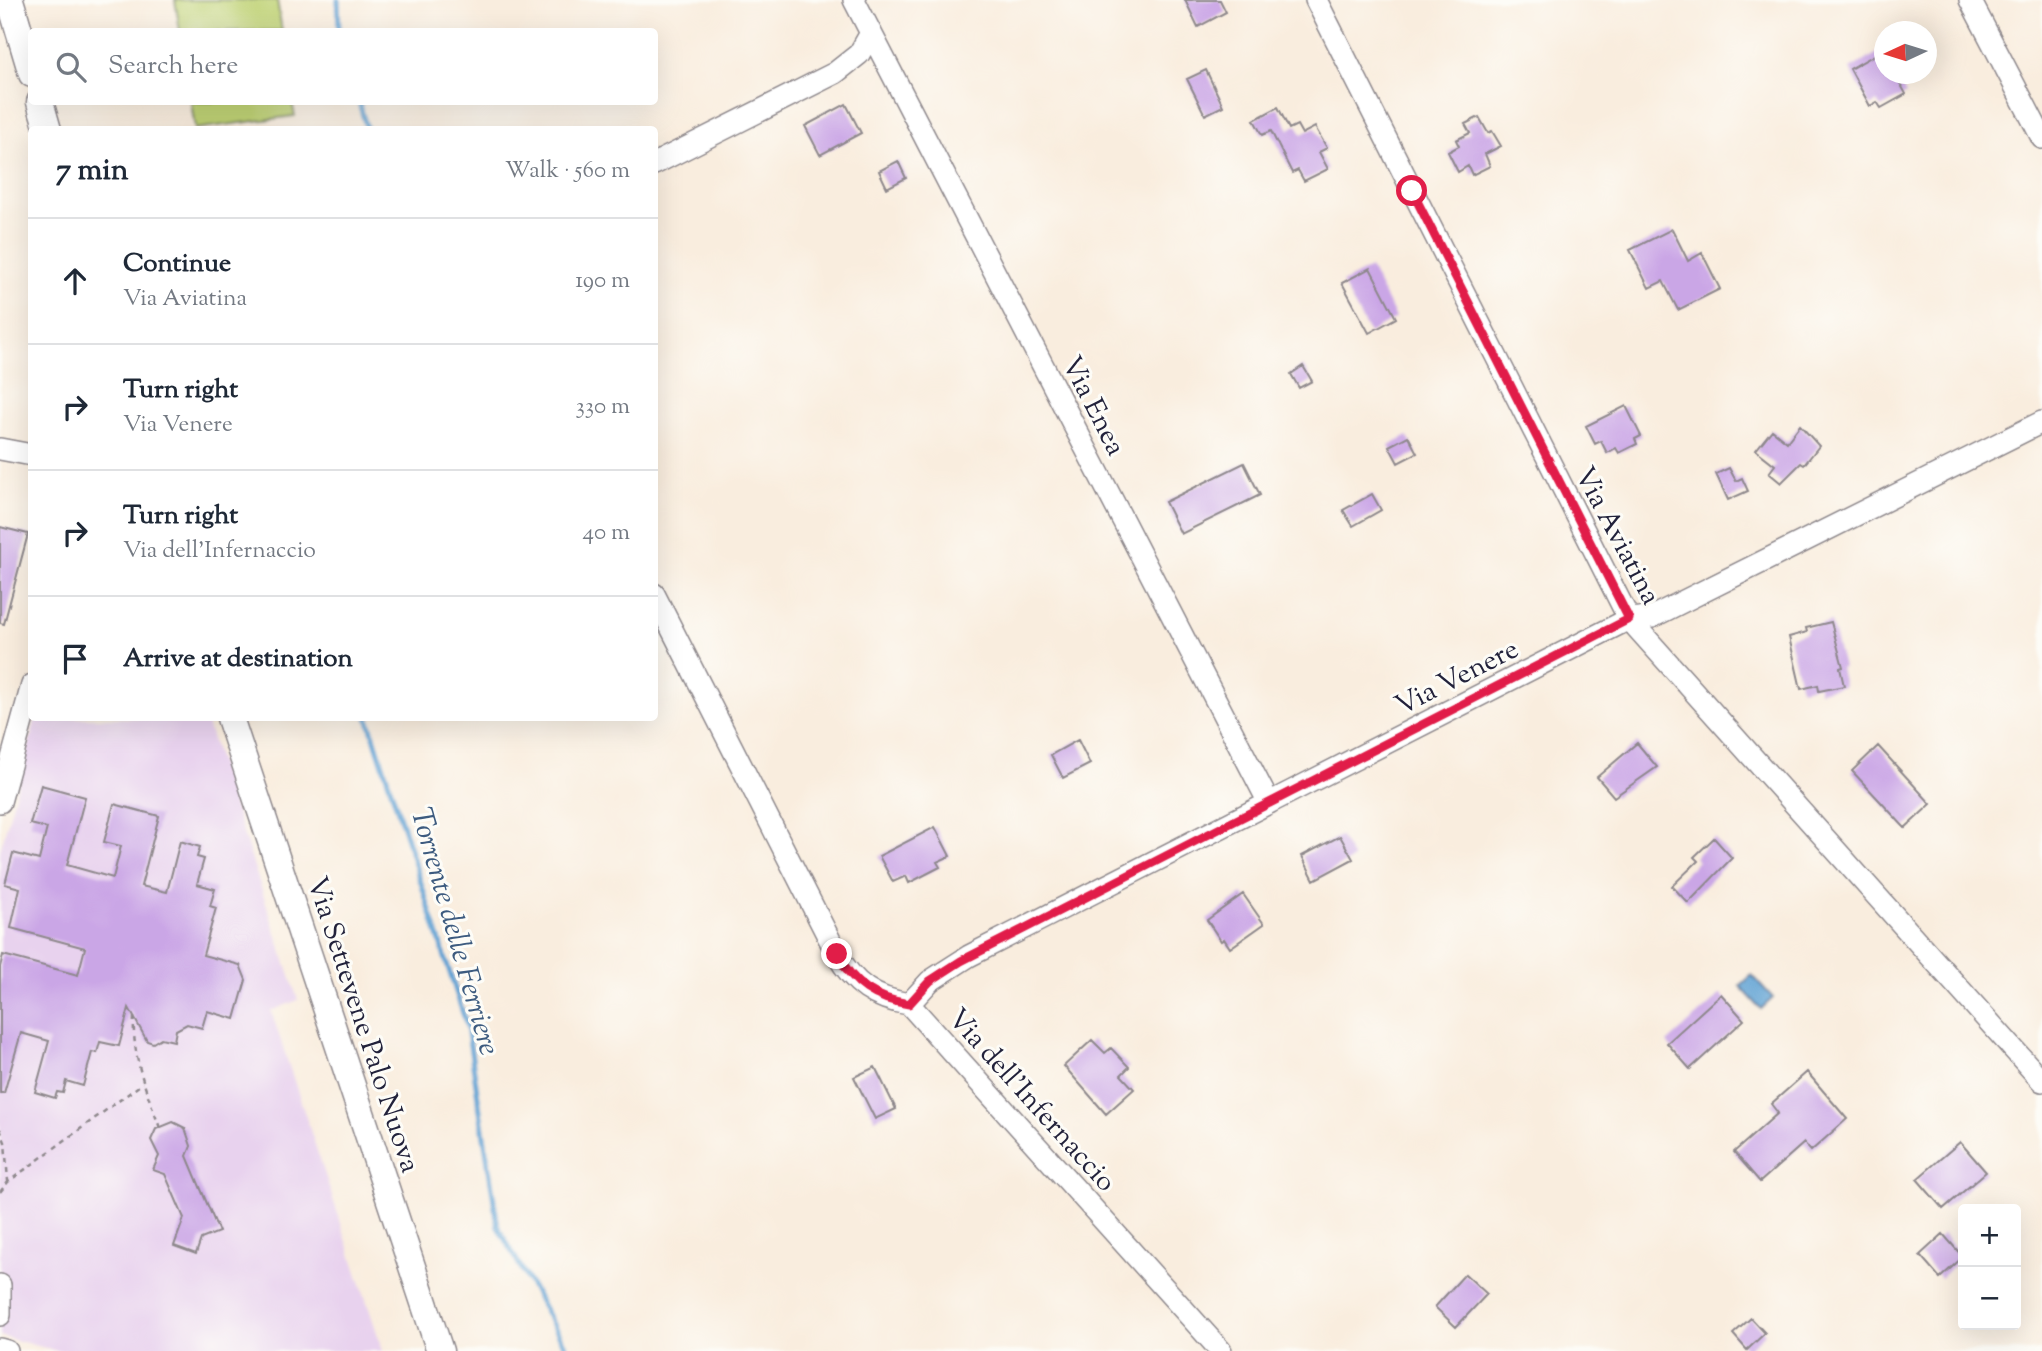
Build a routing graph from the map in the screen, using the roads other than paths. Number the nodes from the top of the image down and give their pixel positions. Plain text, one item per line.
1 (10, 0) edge
2 (855, 0) edge
3 (1316, 0) edge
4 (1970, 0) edge
5 (871, 33) junction
6 (28, 61) edge
7 (41, 105) edge
8 (47, 126) edge
9 (2042, 138) edge
10 (658, 162) edge
11 (2042, 422) edge
12 (0, 449) edge
13 (28, 453) edge
14 (658, 602) edge
15 (1629, 619) junction
16 (28, 699) edge
17 (231, 721) edge
18 (2, 790) edge
19 (1269, 803) junction
20 (909, 1004) junction
21 (2042, 1082) edge
22 (0, 1285) edge
23 (0, 1315) edge
24 (0, 1349) edge
25 (7, 1351) edge
26 (440, 1351) edge
27 (1222, 1351) edge

1 - 6 main road
2 - 5 street
3 - 15 street, Via Aviatina
4 - 9 street
5 - 10 street
5 - 19 street, Via Enea
7 - 8 main road
11 - 15 street, Via Venere
12 - 13 street
14 - 20 street, Via dell'Infernaccio
15 - 19 street, Via Venere
15 - 21 street, Via Aviatina
16 - 18 street
17 - 26 main road, Via Settevene Palo Nuova
19 - 20 street, Via Venere
20 - 27 street, Via dell'Infernaccio
22 - 23 street
24 - 25 street

